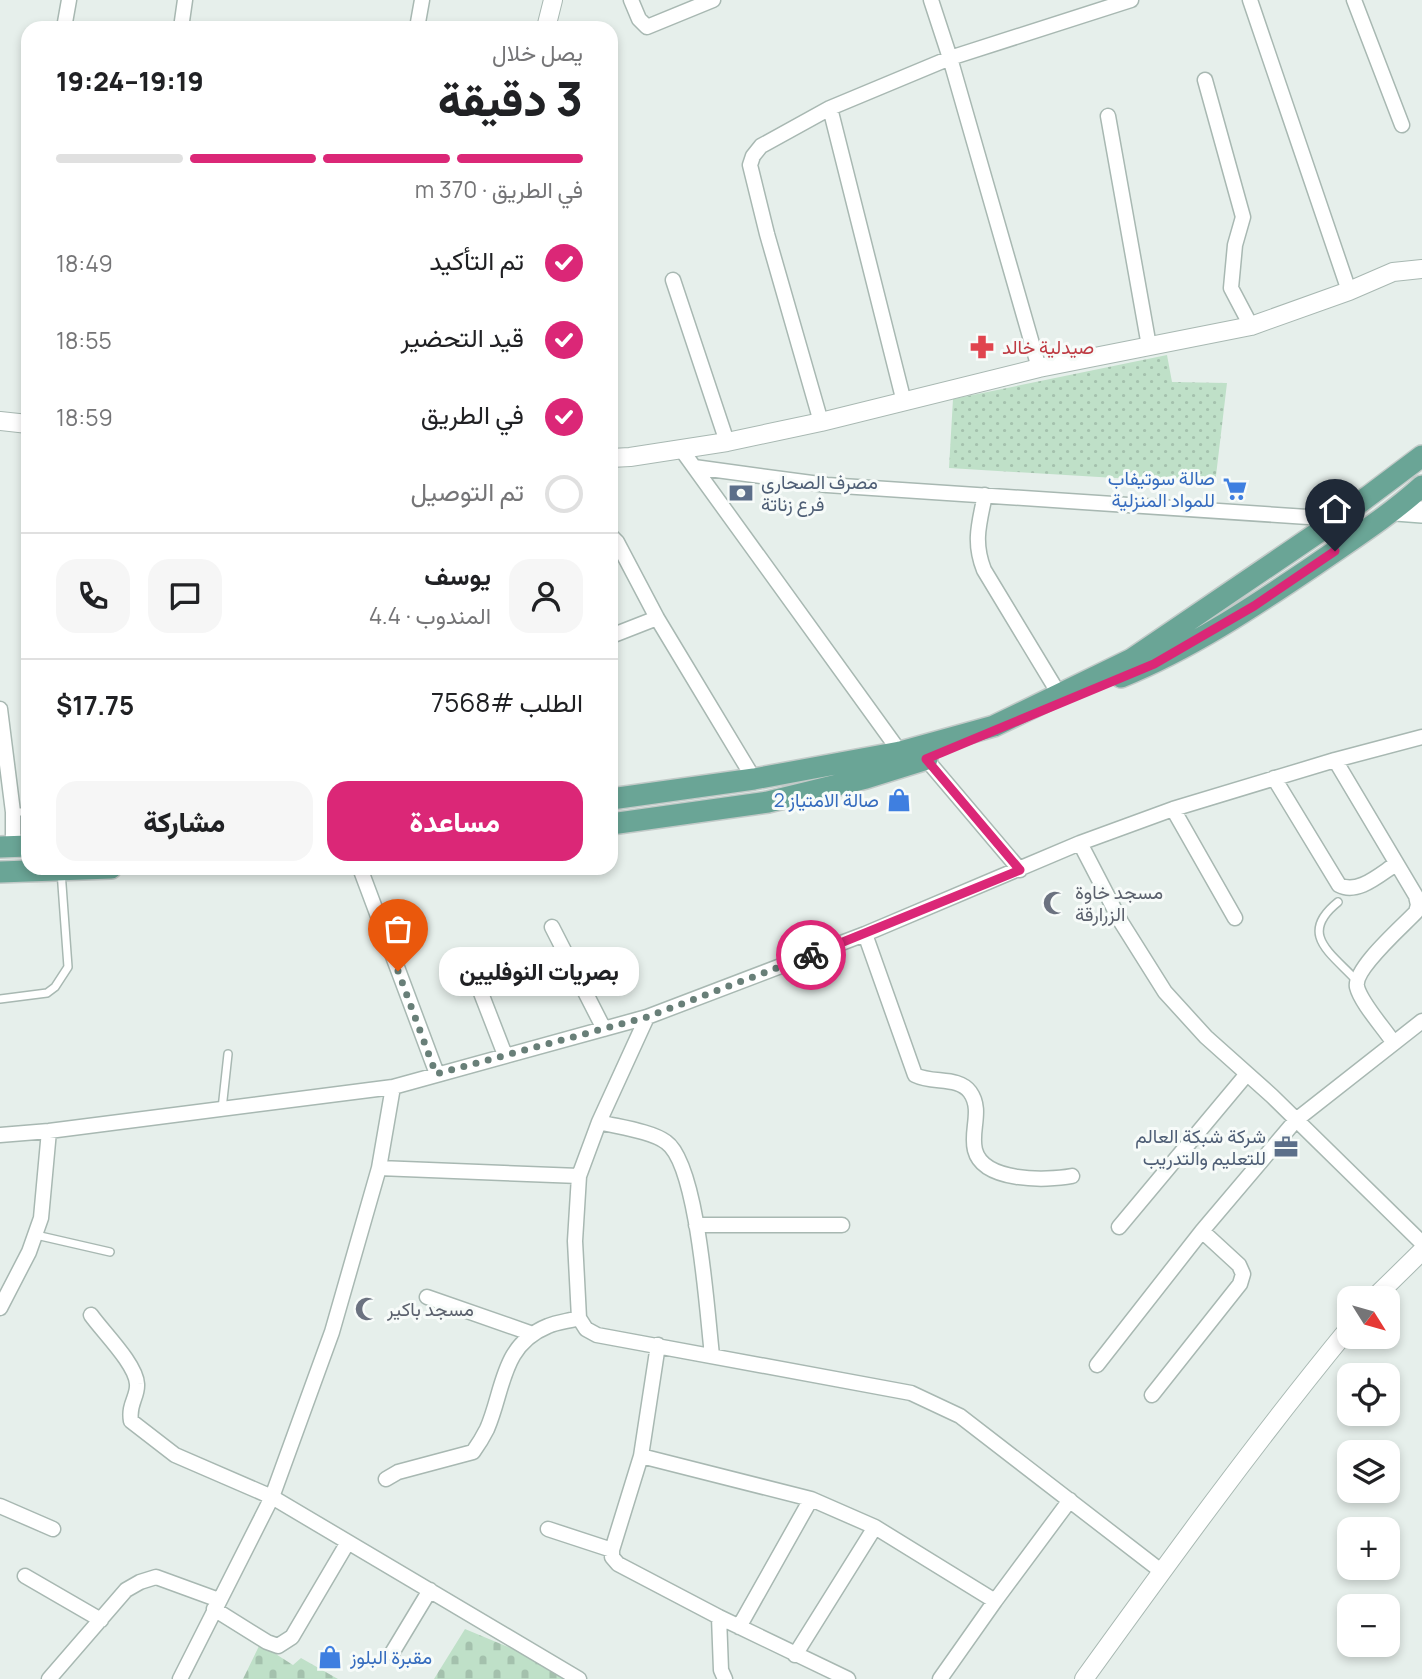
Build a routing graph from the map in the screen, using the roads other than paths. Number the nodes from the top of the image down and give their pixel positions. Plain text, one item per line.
1 (69, 0) edge
2 (185, 0) edge
3 (422, 0) edge
4 (553, 0) edge
5 (631, 0) edge
6 (712, 0) edge
7 (930, 0) edge
8 (1131, 0) edge
9 (1250, 0) edge
10 (1354, 0) edge
11 (65, 21) edge
12 (182, 21) edge
13 (418, 21) edge
14 (548, 21) edge
15 (950, 58) junction
16 (1205, 80) dead end
17 (830, 108) junction
18 (1108, 116) dead end
19 (1402, 125) dead end
20 (1422, 257) edge
21 (1422, 269) edge
22 (1393, 272) junction
23 (673, 280) dead end
24 (1349, 291) junction
25 (1251, 326) junction
26 (1149, 346) junction
27 (1039, 368) junction
28 (904, 402) junction
29 (0, 421) edge
30 (821, 422) junction
31 (21, 423) edge
32 (727, 442) junction
33 (681, 449) junction
34 (1422, 456) edge
35 (618, 458) edge
36 (694, 467) junction
37 (1422, 486) edge
38 (985, 495) junction
39 (1396, 510) junction
40 (1422, 512) edge
41 (1338, 519) junction
42 (618, 543) edge
43 (657, 618) junction
44 (618, 633) edge
45 (1059, 694) junction
46 (0, 709) edge
47 (1422, 737) edge
48 (900, 752) junction
49 (926, 759) junction
50 (1335, 760) junction
51 (1274, 778) junction
52 (754, 779) junction
53 (618, 799) edge
54 (1173, 809) junction
55 (20, 812) edge
56 (618, 823) edge
57 (1080, 843) junction
58 (14, 847) edge
59 (1396, 864) junction
60 (1020, 870) junction
61 (21, 871) edge
62 (0, 872) edge
63 (61, 875) edge
64 (363, 875) edge
65 (1338, 902) dead end
66 (1234, 918) dead end
67 (552, 927) dead end
68 (865, 934) junction
69 (469, 962) dead end
70 (1356, 980) junction
71 (0, 999) edge
72 (647, 1017) junction
73 (1422, 1021) edge
74 (604, 1029) junction
75 (1393, 1042) junction
76 (228, 1054) dead end
77 (505, 1055) junction
78 (436, 1074) junction
79 (1246, 1075) junction
80 (393, 1087) junction
81 (222, 1109) junction
82 (1296, 1120) junction
83 (599, 1122) junction
84 (49, 1131) junction
85 (0, 1135) edge
86 (379, 1168) junction
87 (579, 1176) junction
88 (1072, 1176) dead end
89 (696, 1225) junction
90 (842, 1225) dead end
91 (1119, 1227) dead end
92 (1202, 1231) junction
93 (35, 1235) junction
94 (1422, 1243) edge
95 (1422, 1251) edge
96 (110, 1252) dead end
97 (1386, 1286) edge
98 (427, 1297) dead end
99 (0, 1308) edge
100 (91, 1315) dead end
101 (579, 1318) junction
102 (533, 1334) junction
103 (1337, 1343) edge
104 (658, 1345) junction
105 (712, 1355) junction
106 (1097, 1365) dead end
107 (1152, 1395) dead end
108 (641, 1456) junction
109 (386, 1479) dead end
110 (272, 1497) junction
111 (810, 1499) junction
112 (1070, 1500) junction
113 (0, 1506) edge
114 (875, 1527) junction
115 (53, 1529) dead end
116 (548, 1529) dead end
117 (348, 1542) junction
118 (612, 1550) junction
119 (1161, 1571) junction
120 (25, 1576) dead end
121 (430, 1590) junction
122 (995, 1601) junction
123 (216, 1605) junction
124 (719, 1617) junction
125 (101, 1620) junction
126 (739, 1627) junction
127 (392, 1653) dead end
128 (795, 1655) junction
129 (49, 1679) edge
130 (180, 1679) edge
131 (579, 1679) edge
132 (725, 1679) edge
133 (848, 1679) edge
134 (940, 1679) edge
135 (1084, 1679) edge

1 - 11 street
2 - 12 street
3 - 13 street
4 - 14 street
5 - 6 street
7 - 15 street
8 - 15 street
9 - 24 street
10 - 19 street
15 - 17 street
15 - 27 street
16 - 25 street
17 - 28 street
17 - 30 street
18 - 26 street
20 - 22 street
21 - 22 street
22 - 24 street
23 - 32 street
24 - 25 street
25 - 26 street
26 - 27 street
27 - 28 street
28 - 30 street
29 - 31 street
30 - 32 street
32 - 33 street
33 - 35 street
33 - 36 street
34 - 41 main road
36 - 38 street
36 - 48 street
37 - 39 main road
38 - 41 street
38 - 45 street
39 - 40 main road
39 - 49 main road
41 - 45 main road
42 - 43 street
43 - 44 street
43 - 52 street
45 - 48 main road
46 - 55 street
47 - 50 street
48 - 52 main road
49 - 56 main road
49 - 60 street
50 - 51 street
50 - 59 street
51 - 54 street
51 - 59 street
52 - 53 main road
54 - 57 street
54 - 66 street
55 - 58 street
57 - 60 street
57 - 79 street
59 - 70 street
60 - 68 street
61 - 62 main road
63 - 71 lane
64 - 78 street
65 - 70 lane
67 - 74 street
68 - 72 street
68 - 88 street
69 - 77 street
70 - 75 street
72 - 74 street
72 - 83 street
73 - 75 street
74 - 77 street
75 - 82 street
76 - 81 lane
77 - 78 street
78 - 80 street
79 - 82 street
79 - 91 street
80 - 81 street
80 - 86 street
81 - 84 street
82 - 92 street
82 - 94 street
83 - 87 street
83 - 89 street
84 - 85 street
84 - 93 street
86 - 87 street
86 - 110 street
87 - 101 street
89 - 90 street
89 - 105 street
92 - 106 street
92 - 107 street
93 - 96 lane
93 - 99 street
95 - 97 street
98 - 102 street
100 - 110 street
101 - 102 street
101 - 104 street
102 - 109 street
103 - 119 street
104 - 105 street
104 - 108 street
105 - 112 street
108 - 111 street
108 - 118 street
110 - 117 street
110 - 123 street
111 - 114 street
111 - 126 street
112 - 119 street
112 - 122 street
113 - 115 street
114 - 122 street
114 - 128 street
116 - 118 street
117 - 121 street
117 - 123 street
118 - 124 street
119 - 135 street
120 - 125 street
121 - 127 street
121 - 131 street
122 - 134 street
123 - 125 street
123 - 130 street
124 - 126 street
124 - 132 street
125 - 129 street
126 - 128 street
128 - 133 street

